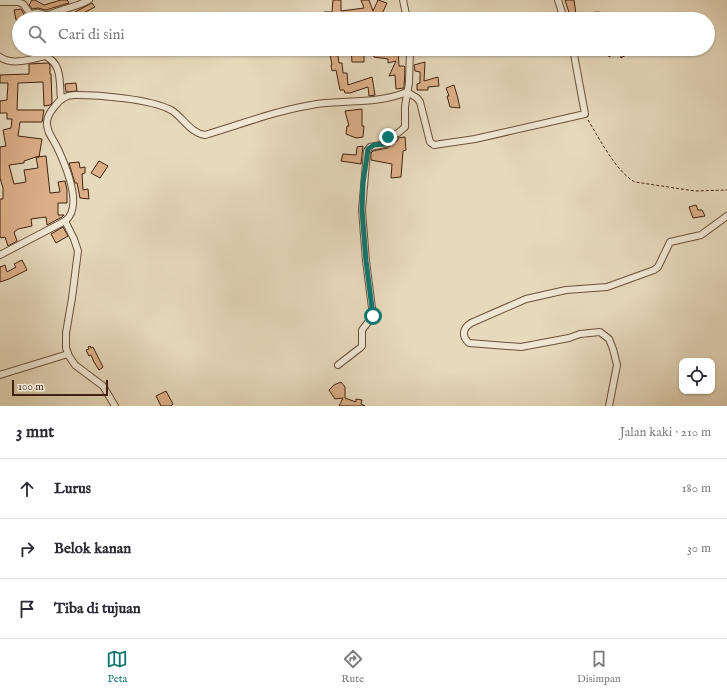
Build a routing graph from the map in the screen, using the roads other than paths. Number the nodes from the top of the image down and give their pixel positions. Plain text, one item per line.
1 (89, 0) edge
2 (403, 0) edge
3 (558, 0) edge
4 (0, 2) edge
5 (27, 12) edge
6 (54, 12) edge
7 (406, 12) edge
8 (562, 12) edge
9 (410, 56) edge
10 (574, 56) edge
11 (0, 57) edge
12 (37, 58) joint
13 (407, 92) junction
14 (61, 99) junction
15 (727, 216) edge
16 (65, 221) junction
17 (0, 255) edge
18 (68, 354) junction
19 (338, 364) dead end
20 (0, 375) edge
21 (115, 406) edge
22 (610, 406) edge

1 - 6 street
2 - 7 street
3 - 8 street
4 - 5 street
9 - 13 street
10 - 13 street
11 - 12 street
12 - 14 street
13 - 14 street
13 - 19 street
14 - 16 street
15 - 22 street
16 - 17 street
16 - 18 street
18 - 20 street
18 - 21 street

